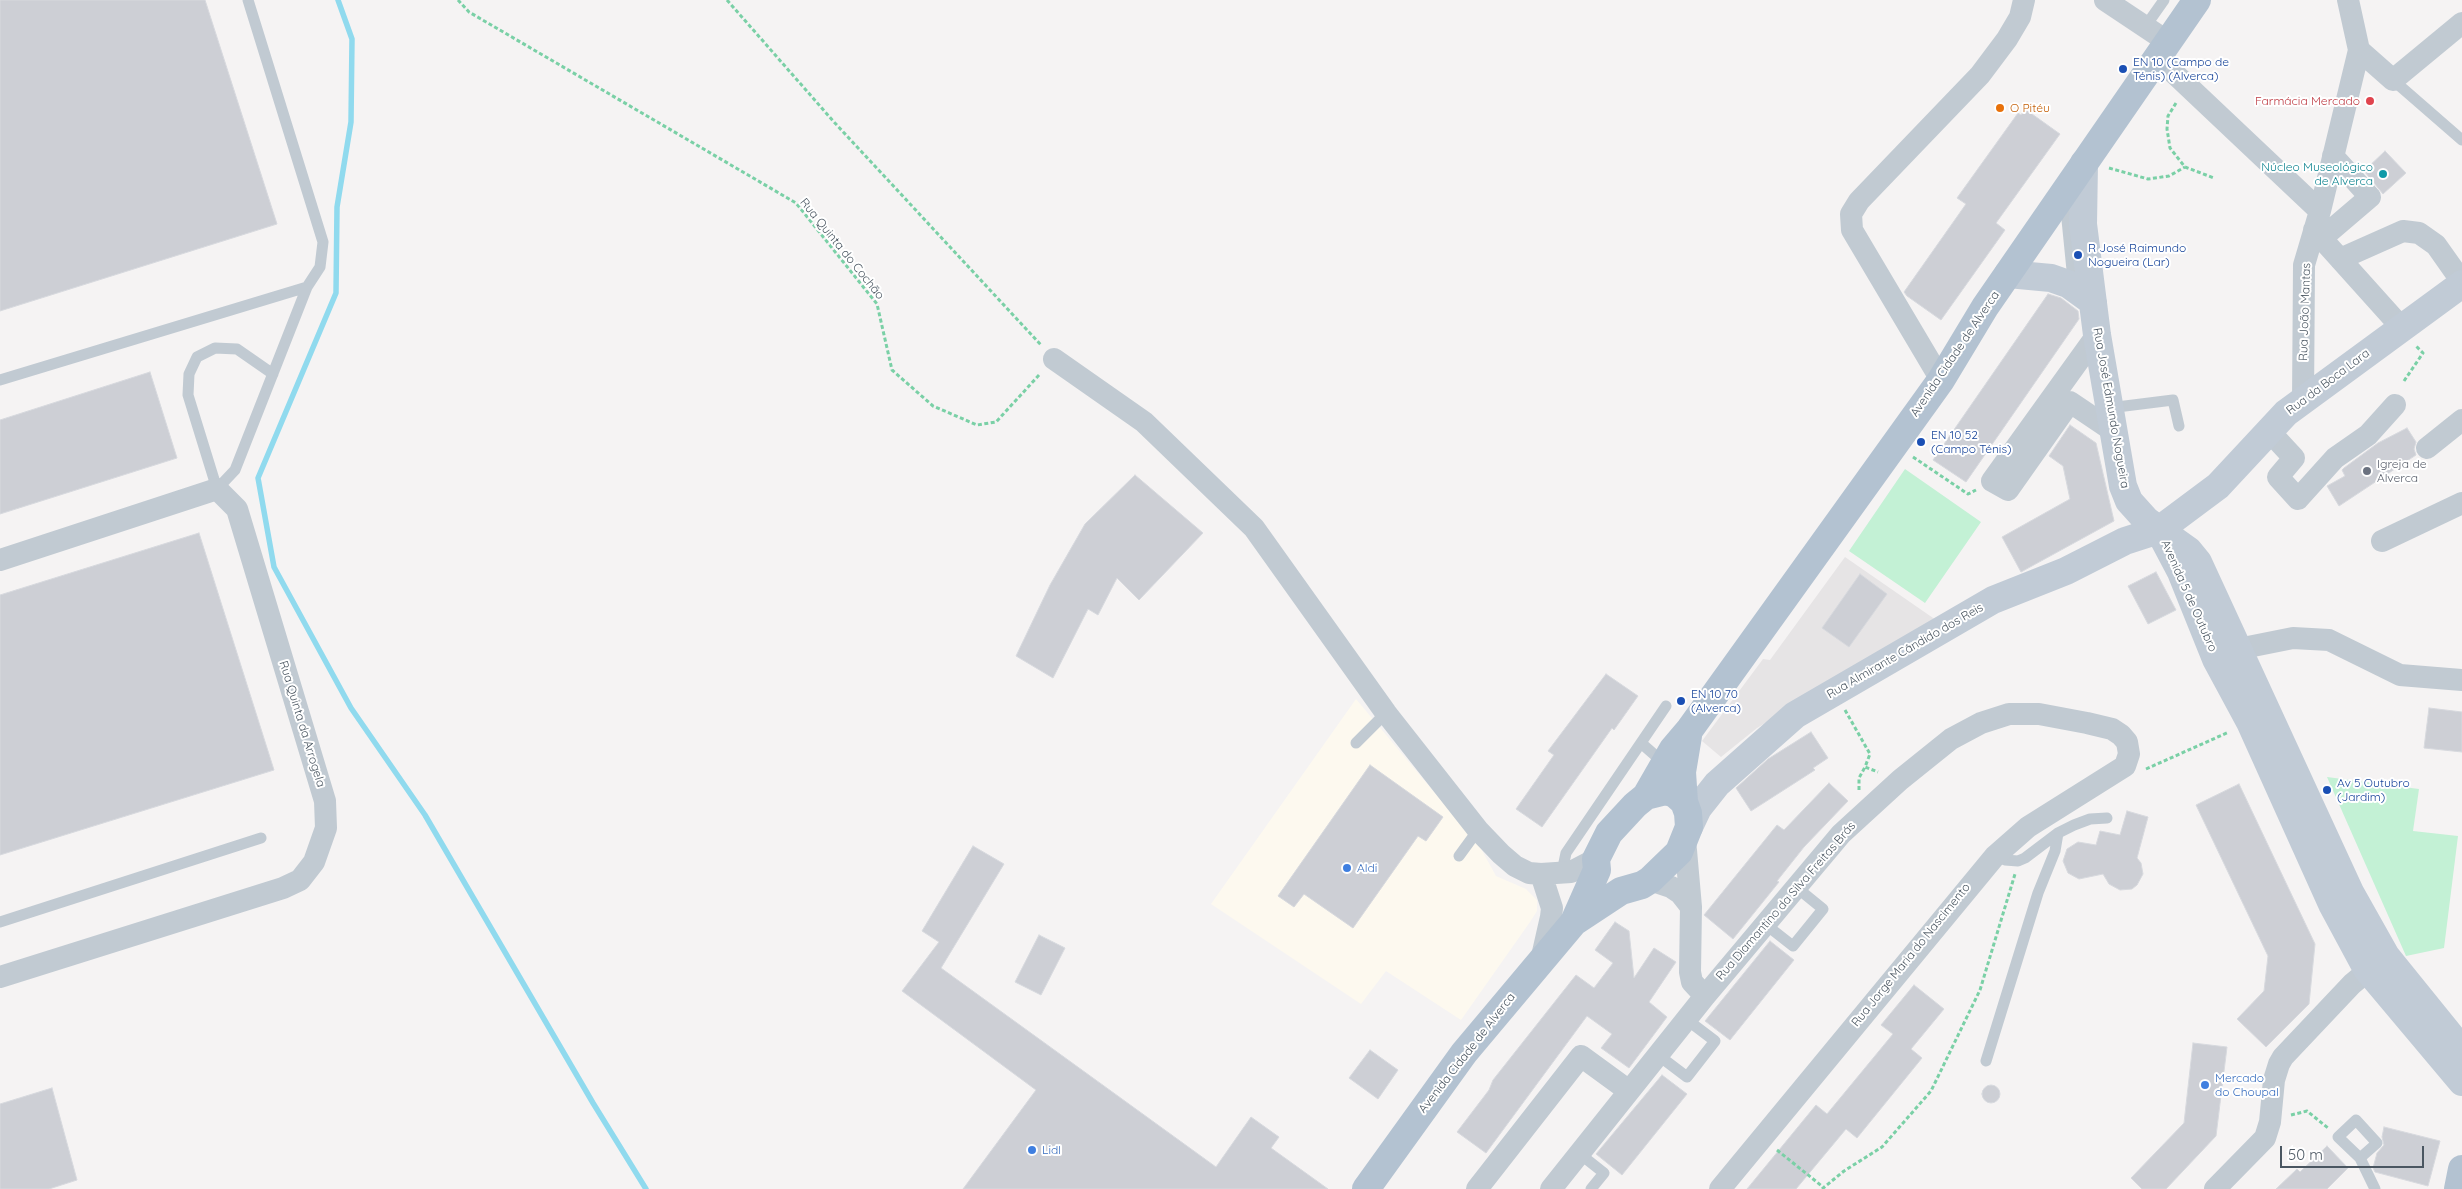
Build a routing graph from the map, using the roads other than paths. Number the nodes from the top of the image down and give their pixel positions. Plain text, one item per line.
1 (248, 0) edge
2 (2024, 0) edge
3 (2105, 0) edge
4 (2164, 0) edge
5 (2197, 0) edge
6 (2348, 0) edge
7 (2462, 23) edge
8 (2145, 27) junction
9 (2163, 50) junction
10 (2359, 50) junction
11 (2393, 80) junction
12 (2462, 140) edge
13 (2333, 156) junction
14 (2086, 161) junction
15 (2065, 192) junction
16 (2318, 227) junction
17 (2340, 259) junction
18 (2008, 274) junction
19 (2462, 283) edge
20 (307, 288) junction
21 (2093, 302) junction
22 (2402, 328) junction
23 (2097, 335) junction
24 (1054, 359) road end
25 (273, 374) junction
26 (0, 380) edge
27 (1940, 380) junction
28 (2303, 401) junction
29 (2395, 404) dead end
30 (2111, 420) junction
31 (2462, 420) edge
32 (2178, 426) dead end
33 (2269, 431) junction
34 (2427, 448) dead end
35 (217, 489) junction
36 (2462, 503) edge
37 (2159, 530) junction
38 (2382, 541) dead end
39 (0, 560) edge
40 (2227, 654) junction
41 (2462, 680) edge
42 (1666, 706) dead end
43 (1386, 713) junction
44 (1690, 730) junction
45 (1356, 743) dead end
46 (1641, 743) junction
47 (2135, 763) joint
48 (1665, 764) junction
49 (1646, 796) junction
50 (2107, 818) dead end
51 (1686, 822) junction
52 (1478, 830) junction
53 (2058, 833) junction
54 (261, 838) dead end
55 (1459, 856) dead end
56 (1995, 856) junction
57 (1597, 865) junction
58 (1551, 873) junction
59 (1650, 880) junction
60 (1796, 887) junction
61 (1621, 890) junction
62 (1691, 907) junction
63 (0, 922) edge
64 (1574, 922) junction
65 (1765, 924) junction
66 (1540, 962) junction
67 (2377, 962) junction
68 (0, 977) edge
69 (1705, 996) junction
70 (1686, 1019) junction
71 (2462, 1050) edge
72 (1658, 1055) junction
73 (1986, 1061) dead end
74 (2462, 1082) edge
75 (1629, 1091) junction
76 (1580, 1154) junction
77 (2360, 1158) junction
78 (2462, 1169) edge
79 (1366, 1189) edge
80 (1477, 1189) edge
81 (1551, 1189) edge
82 (1591, 1189) edge
83 (1720, 1189) edge
84 (2215, 1189) edge
85 (2375, 1189) edge
86 (2458, 1189) edge

1 - 20 lane
2 - 27 street
3 - 8 street
4 - 8 lane
5 - 9 main road, Avenida Cidade de Alverca
6 - 10 street
7 - 11 street
8 - 9 street
9 - 14 main road, Avenida Cidade de Alverca
9 - 16 street
10 - 11 street
10 - 13 street, Rua João Mantas
11 - 12 lane
13 - 16 street, Rua João Mantas
13 - 16 street
14 - 15 main road, Avenida Cidade de Alverca
14 - 21 main road, Rua José Edmundo Nogueira
15 - 18 main road, Avenida Cidade de Alverca
15 - 21 lane, Rua José Edmundo Nogueira
16 - 17 street
16 - 28 street, Rua João Mantas
17 - 19 street
17 - 22 street
18 - 21 main road
18 - 27 main road, Avenida Cidade de Alverca
19 - 22 main road, Rua da Boca Lara
20 - 25 lane
20 - 26 lane
21 - 23 main road, Rua José Edmundo Nogueira
22 - 28 main road, Rua da Boca Lara
23 - 30 main road, Rua José Edmundo Nogueira
23 - 30 street
24 - 43 street
25 - 35 lane
25 - 35 lane
27 - 44 main road, Avenida Cidade de Alverca
28 - 33 main road, Rua da Boca Lara
29 - 33 street
30 - 32 lane
30 - 37 main road, Rua José Edmundo Nogueira
31 - 34 street
33 - 37 main road, Rua da Boca Lara
35 - 39 street
35 - 68 street, Rua Quinta da Arrogela
36 - 38 street
37 - 40 main road, Avenida 5 de Outubro
37 - 51 main road, Rua Almirante Cândido dos Reis
40 - 41 street
40 - 67 main road, Avenida 5 de Outubro
42 - 46 lane
43 - 45 lane
43 - 52 street
44 - 48 main road, Avenida Cidade de Alverca
44 - 51 main road, Avenida Cidade de Alverca
46 - 48 lane
46 - 58 lane
47 - 56 street, Rua Jorge Maria do Nascimento
47 - 60 street, Rua Diamantino da Silva Freitas Brás
48 - 49 main road, Avenida Cidade de Alverca
49 - 51 main road
49 - 57 main road, Avenida Cidade de Alverca
50 - 53 lane
51 - 59 main road, Avenida Cidade de Alverca
51 - 62 street
52 - 55 lane
52 - 58 street
53 - 56 lane
53 - 73 lane
54 - 63 lane
56 - 83 street, Rua Jorge Maria do Nascimento
57 - 58 street
57 - 61 main road
57 - 64 main road, Avenida Cidade de Alverca
58 - 66 street
59 - 61 main road, Avenida Cidade de Alverca
59 - 62 street
60 - 65 street, Rua Diamantino da Silva Freitas Brás
60 - 65 lane
61 - 64 main road, Avenida Cidade de Alverca
62 - 69 street
64 - 66 main road, Avenida Cidade de Alverca
65 - 69 street, Rua Diamantino da Silva Freitas Brás
66 - 79 main road, Avenida Cidade de Alverca
67 - 71 main road, Avenida 5 de Outubro
67 - 74 main road, Avenida 5 de Outubro
67 - 84 street
69 - 70 street, Rua Diamantino da Silva Freitas Brás
70 - 72 street, Rua Diamantino da Silva Freitas Brás
70 - 72 lane
72 - 75 street, Rua Diamantino da Silva Freitas Brás
75 - 76 street, Rua Diamantino da Silva Freitas Brás
75 - 80 street
76 - 81 street, Rua Diamantino da Silva Freitas Brás
76 - 82 lane
77 - 77 lane
77 - 85 lane
78 - 86 main road

